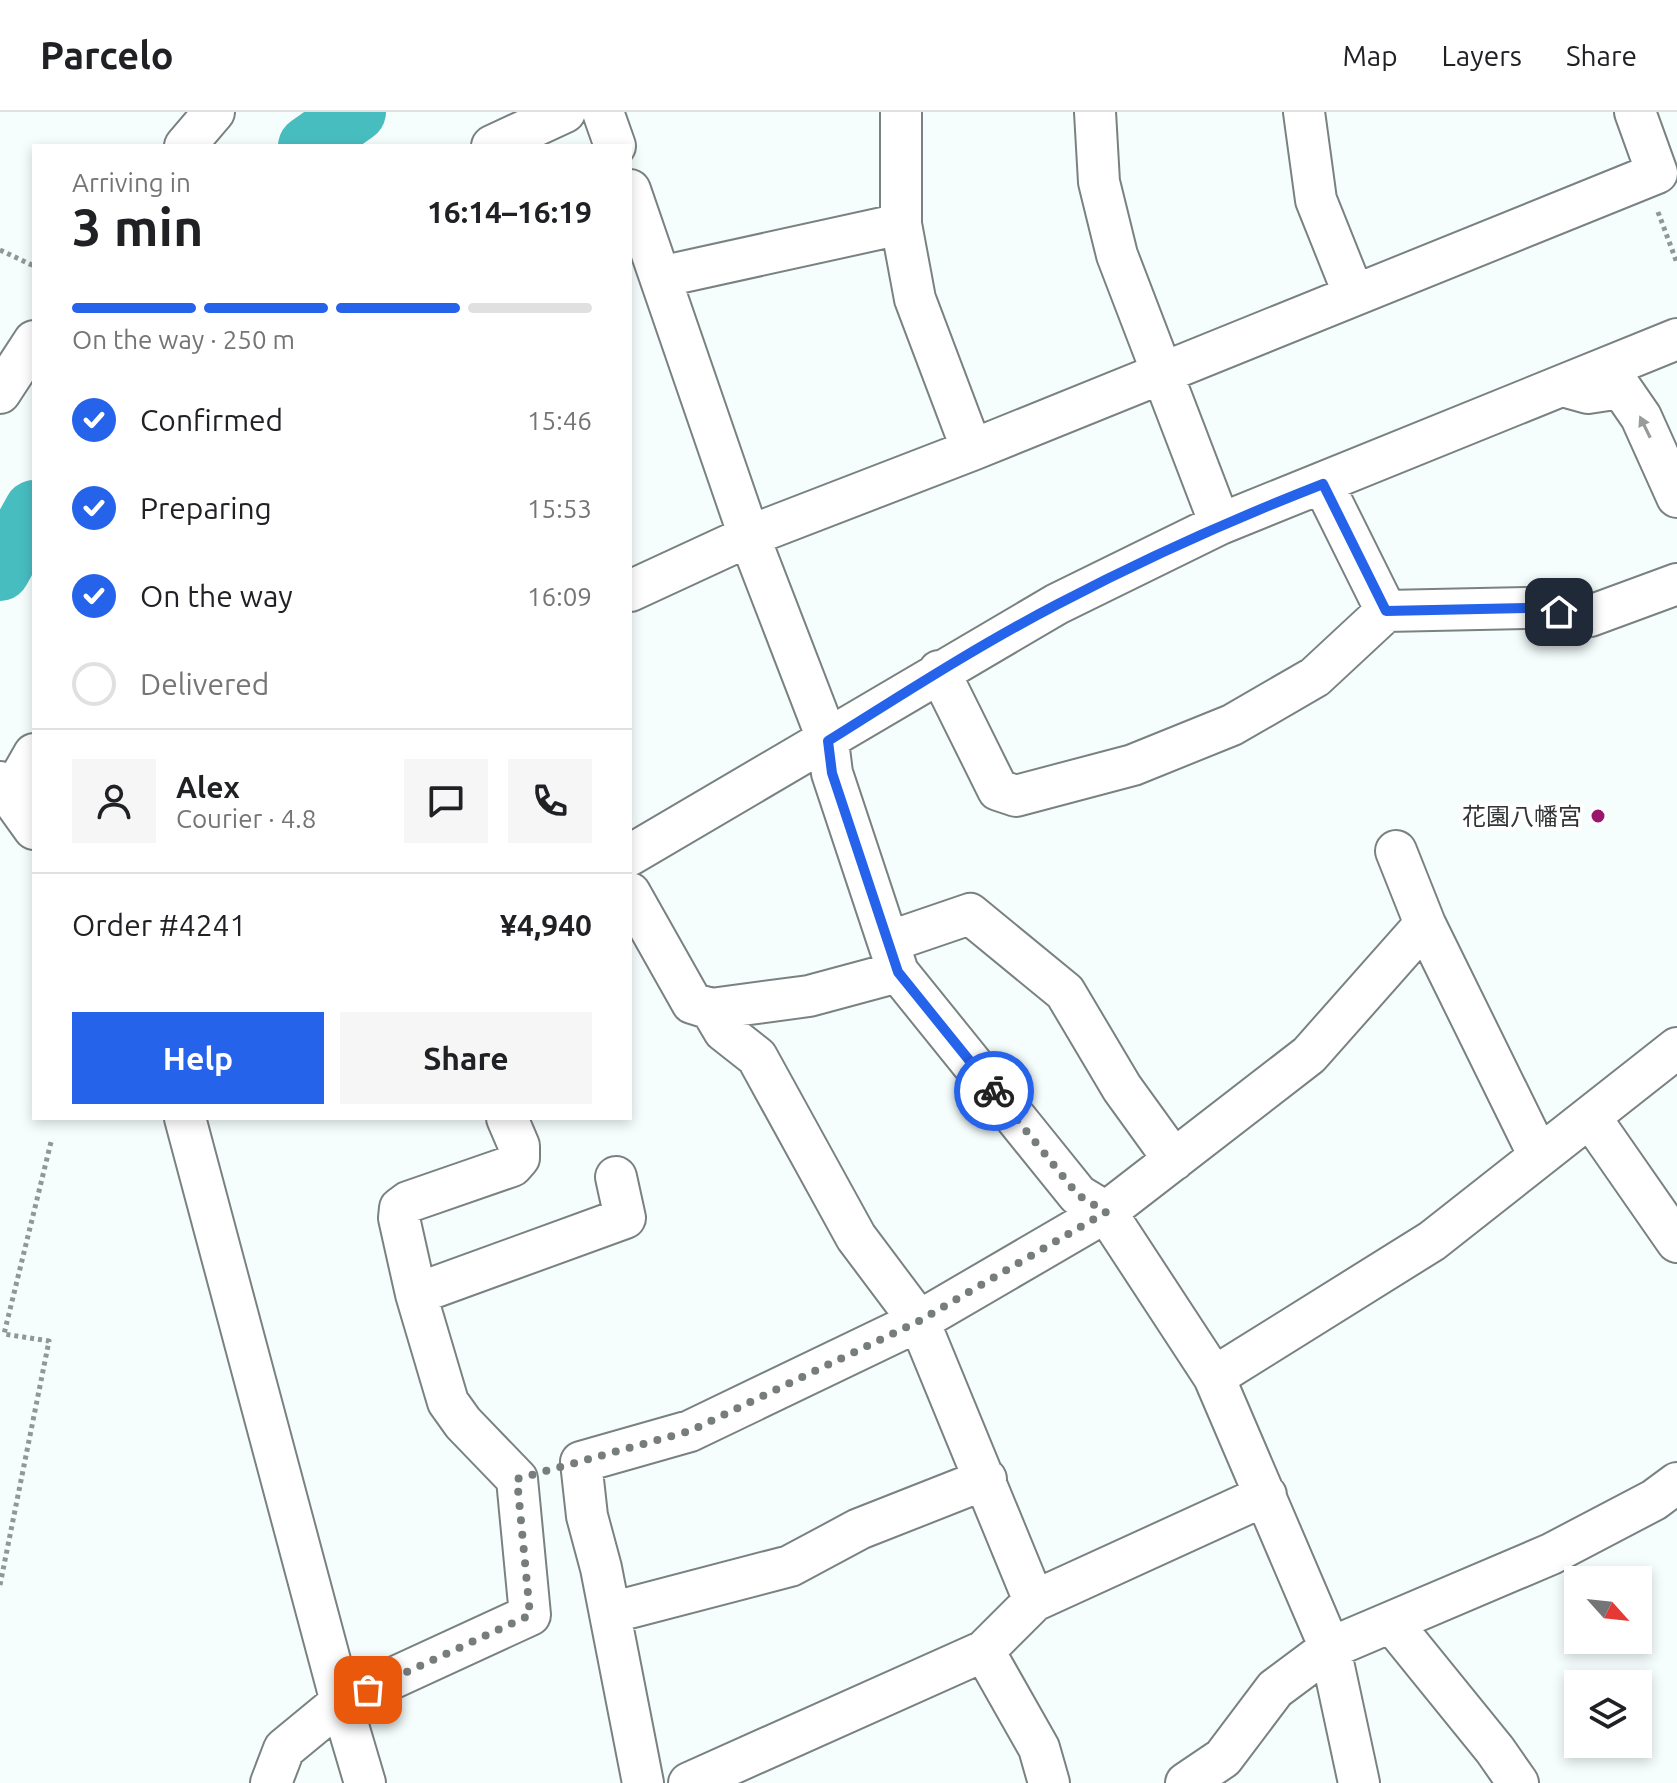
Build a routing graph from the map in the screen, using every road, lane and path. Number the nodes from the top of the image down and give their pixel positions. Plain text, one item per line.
1 (214, 112) edge
2 (565, 112) edge
3 (603, 112) edge
4 (901, 112) edge
5 (1095, 112) edge
6 (1304, 112) edge
7 (1635, 112) edge
8 (187, 144) edge
9 (496, 144) edge
10 (614, 144) edge
11 (1645, 178) junction
12 (632, 196) edge
13 (901, 224) junction
14 (0, 250) edge
15 (1677, 263) edge
16 (32, 265) edge
17 (660, 277) junction
18 (1354, 295) junction
19 (1677, 339) edge
20 (32, 344) edge
21 (1641, 354) junction
22 (1162, 373) junction
23 (1563, 386) junction
24 (1621, 388) junction
25 (0, 393) edge
26 (972, 450) junction
27 (1323, 484) junction
28 (1677, 497) edge
29 (1220, 524) junction
30 (749, 536) junction
31 (1677, 584) edge
32 (632, 590) edge
33 (1386, 611) junction
34 (939, 671) junction
35 (828, 741) junction
36 (32, 756) edge
37 (5, 789) edge
38 (32, 826) edge
39 (1396, 851) dead end
40 (632, 854) edge
41 (632, 897) edge
42 (1425, 924) junction
43 (893, 957) junction
44 (711, 1009) junction
45 (1677, 1048) edge
46 (1590, 1117) junction
47 (186, 1120) edge
48 (508, 1120) edge
49 (51, 1142) dead end
50 (1539, 1156) junction
51 (1174, 1160) junction
52 (616, 1177) dead end
53 (1106, 1212) junction
54 (1677, 1242) edge
55 (416, 1294) junction
56 (919, 1321) junction
57 (2, 1334) edge
58 (1214, 1377) junction
59 (581, 1462) junction
60 (517, 1479) junction
61 (986, 1479) junction
62 (1677, 1483) edge
63 (1266, 1495) junction
64 (0, 1585) edge
65 (1034, 1601) junction
66 (610, 1613) junction
67 (1392, 1623) junction
68 (1330, 1648) junction
69 (984, 1651) junction
70 (341, 1702) junction
71 (271, 1783) edge
72 (365, 1783) edge
73 (643, 1783) edge
74 (689, 1783) edge
75 (1049, 1783) edge
76 (1186, 1783) edge
77 (1359, 1783) edge
78 (1518, 1783) edge

1 - 8 street
2 - 9 street
3 - 10 street
4 - 13 street
5 - 22 street
6 - 18 street
7 - 11 street
11 - 15 path
11 - 18 street
12 - 17 street
13 - 17 street
13 - 26 street
14 - 16 path
17 - 30 street
18 - 22 street
19 - 21 street
20 - 25 street
21 - 23 street
21 - 24 street
22 - 26 street
22 - 29 street
23 - 24 street
23 - 27 street
28 -> 24 street
26 - 30 street
27 - 29 street
27 - 33 street
29 - 34 street
30 - 32 street
30 - 35 street
31 - 33 street
33 - 34 street
34 - 35 street
35 - 40 street
35 - 43 street
36 - 37 street
37 - 38 street
39 - 42 street
41 - 44 street
42 - 50 street
42 - 51 street
43 - 44 street
43 - 51 street
43 - 53 street
44 - 56 street
45 - 46 street
46 - 50 street
46 - 54 street
47 - 70 street
48 - 55 street
49 - 57 path
50 - 58 street
51 - 53 street
52 - 55 street
53 - 56 street
53 - 58 street
55 - 60 street
56 - 59 street
56 - 61 street
57 - 64 path
58 - 63 street
59 - 60 street
59 - 66 street
60 - 70 street
61 - 65 street
61 - 66 street
62 - 67 street
63 - 65 street
63 - 68 street
65 - 69 street
66 - 73 street
67 - 68 street
67 - 78 street
68 - 76 street
68 - 77 street
69 - 74 street
69 - 75 street
70 - 71 street
70 - 72 street

